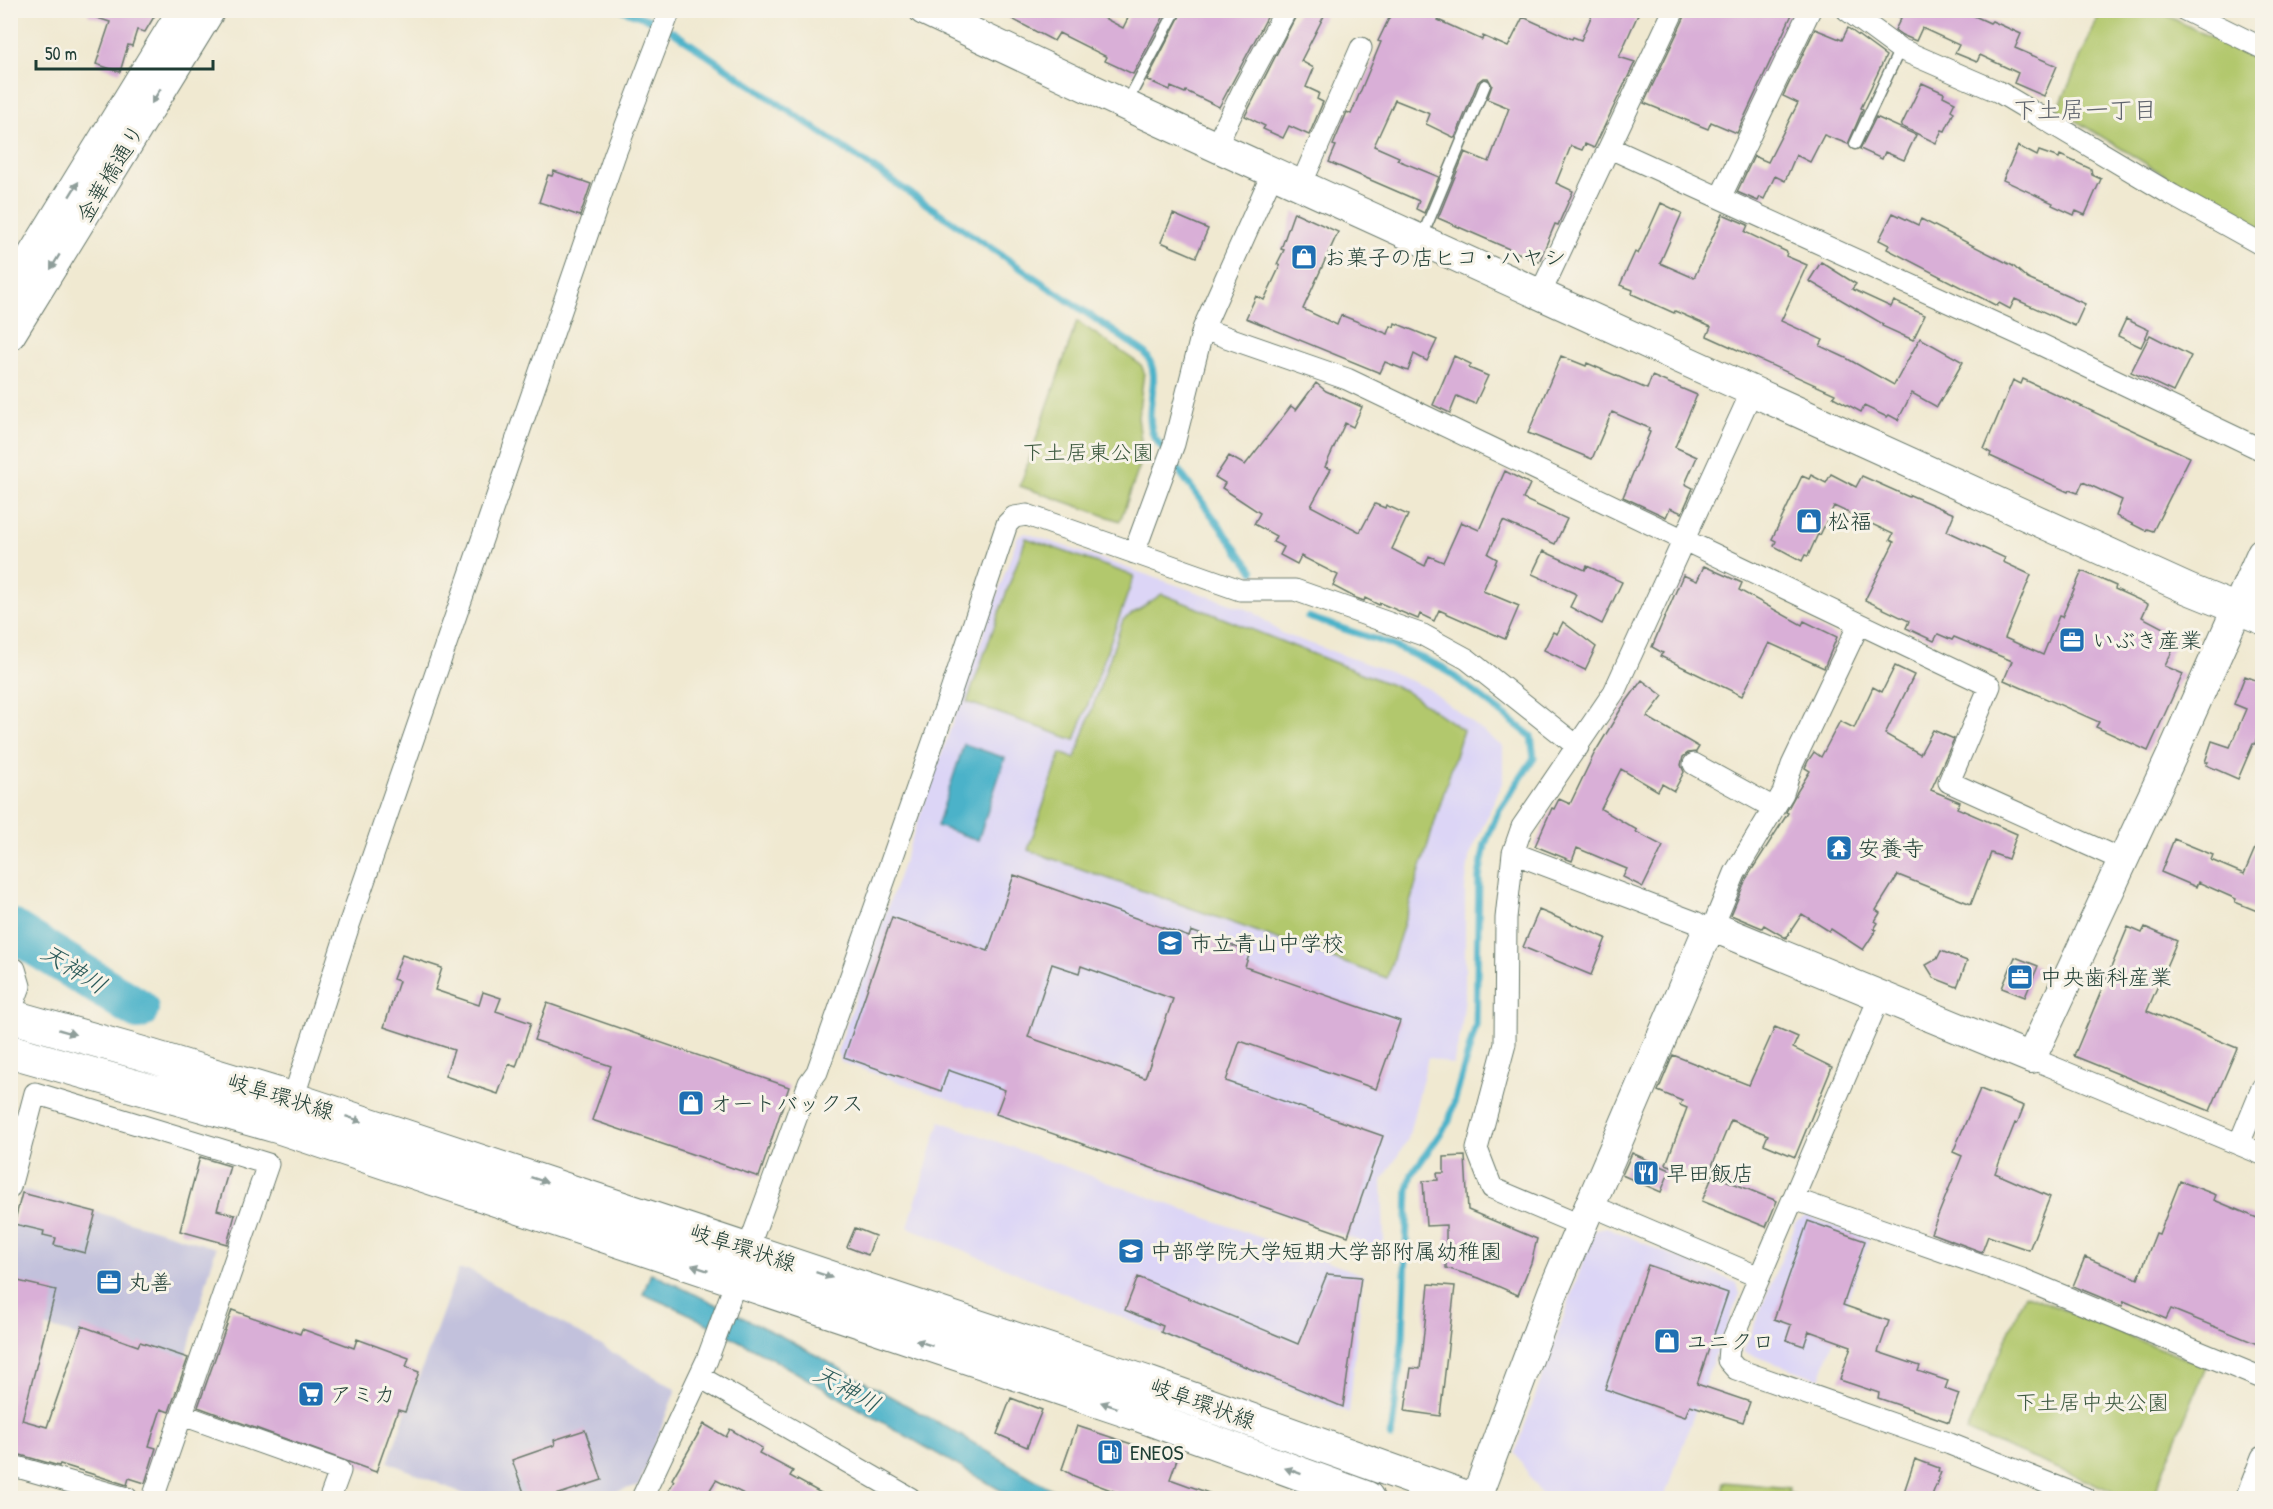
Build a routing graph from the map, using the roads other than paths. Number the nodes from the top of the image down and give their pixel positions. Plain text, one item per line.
1 (183, 10) edge
2 (210, 10) edge
3 (924, 10) edge
4 (1176, 10) edge
5 (1286, 10) edge
6 (1674, 10) edge
7 (1810, 10) edge
8 (1847, 10) edge
9 (2186, 10) edge
10 (666, 21) edge
11 (1361, 48) dead end
12 (2262, 48) edge
13 (1900, 49) junction
14 (1485, 86) dead end
15 (1126, 105) junction
16 (1856, 144) dead end
17 (1216, 146) junction
18 (1610, 148) junction
19 (1273, 172) junction
20 (1301, 185) junction
21 (1720, 198) junction
22 (1420, 239) junction
23 (2262, 245) edge
24 (10, 292) edge
25 (1540, 294) junction
26 (1203, 329) junction
27 (10, 335) edge
28 (1752, 391) junction
29 (2262, 450) edge
30 (1684, 540) junction
31 (1134, 553) junction
32 (2262, 553) edge
33 (2250, 614) edge
34 (1859, 624) junction
35 (1578, 747) junction
36 (1694, 764) dead end
37 (1774, 808) junction
38 (1513, 854) junction
39 (2122, 860) junction
40 (1712, 931) junction
41 (10, 967) edge
42 (1880, 996) junction
43 (10, 1015) edge
44 (10, 1051) edge
45 (2031, 1058) junction
46 (2262, 1088) edge
47 (293, 1099) junction
48 (2239, 1144) junction
49 (2262, 1154) edge
50 (10, 1187) edge
51 (1794, 1199) junction
52 (1586, 1215) junction
53 (748, 1249) junction
54 (1759, 1277) junction
55 (734, 1288) junction
56 (703, 1368) junction
57 (2262, 1378) edge
58 (183, 1415) junction
59 (2262, 1457) edge
60 (10, 1465) edge
61 (127, 1498) edge
62 (153, 1498) edge
63 (330, 1498) edge
64 (642, 1498) edge
65 (910, 1498) edge
66 (1367, 1498) edge
67 (1468, 1498) edge
68 (1476, 1498) edge
69 (2085, 1498) edge
70 (2246, 1498) edge

24 -> 1 street, 金華橋通り
2 -> 27 street, 金華橋通り
3 - 15 street
4 - 15 lane
5 - 17 street
6 - 18 street
7 - 21 street
8 - 13 street
9 - 12 street
10 - 47 street
11 - 20 street
13 - 16 lane
13 - 23 street
14 - 22 lane
15 - 17 street
17 - 19 street
18 - 21 street
18 - 25 street
19 - 20 street
19 - 26 street
20 - 22 street
21 - 29 street
22 - 25 street
25 - 28 street
26 - 30 street
26 - 31 street
28 - 30 street
28 - 33 street
30 - 34 street
30 - 35 street
31 - 35 street
31 - 53 street
32 - 33 street
33 - 39 street
34 - 37 street
34 - 39 street
35 - 38 street
36 - 37 street
37 - 40 street
38 - 40 street
38 - 52 street
39 - 45 street
40 - 42 street
40 - 52 street
41 - 43 street
42 - 45 street
42 - 51 street
43 -> 47 main road, 岐阜環状線
55 -> 44 main road, 岐阜環状線
45 - 48 street
46 - 48 street
47 -> 53 main road, 岐阜環状線
48 - 49 street
50 - 58 street
51 - 54 street
51 - 57 street
52 - 54 street
52 - 68 street
53 - 55 street
53 -> 67 main road, 岐阜環状線
54 - 69 street
55 - 56 street
66 -> 55 main road, 岐阜環状線
56 - 64 street
56 - 65 street
58 - 62 street
58 - 63 street
59 - 70 street
60 - 61 street

